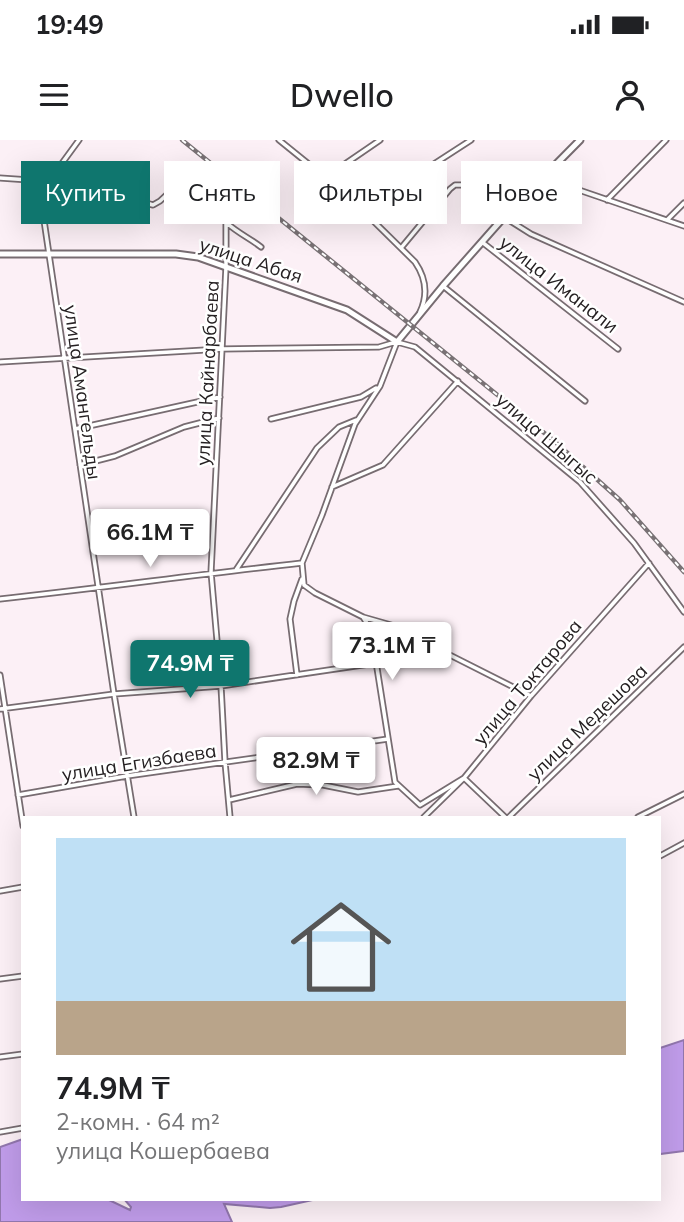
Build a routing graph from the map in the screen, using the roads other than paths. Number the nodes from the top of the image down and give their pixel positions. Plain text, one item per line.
1 (79, 140) edge
2 (380, 140) edge
3 (471, 140) edge
4 (580, 140) edge
5 (666, 140) edge
6 (282, 141) edge
7 (64, 161) edge
8 (306, 161) edge
9 (349, 161) edge
10 (439, 161) edge
11 (559, 161) edge
12 (0, 178) edge
13 (21, 179) edge
14 (461, 185) edge
15 (582, 192) edge
16 (607, 200) junction
17 (684, 203) edge
18 (667, 220) junction
19 (44, 224) edge
20 (226, 224) edge
21 (229, 224) edge
22 (377, 224) edge
23 (498, 224) edge
24 (515, 224) edge
25 (684, 226) edge
26 (482, 242) junction
27 (261, 247) dead end
28 (401, 248) junction
29 (0, 254) edge
30 (49, 254) junction
31 (226, 267) junction
32 (443, 286) junction
33 (684, 302) edge
34 (416, 319) junction
35 (397, 342) junction
36 (222, 349) junction
37 (618, 349) dead end
38 (64, 358) junction
39 (0, 362) edge
40 (458, 381) junction
41 (380, 386) junction
42 (220, 397) junction
43 (585, 401) dead end
44 (219, 418) junction
45 (271, 419) dead end
46 (358, 420) junction
47 (75, 429) junction
48 (80, 465) junction
49 (332, 487) junction
50 (302, 563) junction
51 (649, 563) junction
52 (236, 570) junction
53 (211, 572) junction
54 (302, 579) junction
55 (98, 589) junction
56 (0, 599) edge
57 (684, 612) edge
58 (363, 617) junction
59 (684, 647) edge
60 (376, 663) junction
61 (0, 675) edge
62 (297, 675) junction
63 (221, 685) junction
64 (114, 694) junction
65 (531, 696) junction
66 (2, 709) edge
67 (388, 739) junction
68 (225, 762) junction
69 (127, 776) junction
70 (464, 778) junction
71 (400, 786) junction
72 (684, 794) edge
73 (18, 796) junction
74 (229, 800) junction
75 (21, 816) edge
76 (134, 816) edge
77 (230, 816) edge
78 (425, 816) edge
79 (506, 816) edge
80 (508, 816) edge
81 (640, 816) edge
82 (684, 842) edge
83 (661, 855) edge
84 (21, 887) edge
85 (0, 891) edge
86 (21, 976) edge
87 (0, 979) edge
88 (21, 1054) edge
89 (0, 1057) edge
90 (21, 1128) edge
91 (0, 1132) edge

1 - 7 street
2 - 9 street
3 - 10 street
4 - 11 street
5 - 16 street
6 - 8 street
12 - 13 street
14 - 28 street
15 - 16 street
16 - 18 street
17 - 18 street
18 - 25 street
19 - 30 street, улица Амангельды
20 - 31 street, улица Кайнарбаева
21 - 27 street
22 - 28 street
23 - 26 street
24 - 33 street
26 - 32 street
26 - 37 street, улица Иманали
28 - 34 street
29 - 30 street, улица Абая
30 - 31 street, улица Абая
30 - 38 street, улица Амангельды
31 - 35 street, улица Абая
31 - 36 street, улица Кайнарбаева
32 - 34 street
32 - 43 street
34 - 35 street
35 - 36 street
35 - 40 street, улица Шыгыс
35 - 41 street
36 - 38 street
36 - 42 street, улица Кайнарбаева
38 - 39 street
38 - 47 street, улица Амангельды
40 - 49 street
40 - 51 street, улица Шыгыс
41 - 45 street
41 - 46 street
42 - 44 street, улица Кайнарбаева
42 - 47 street
44 - 48 street
44 - 53 street, улица Кайнарбаева
46 - 49 street
46 - 52 street
47 - 48 street, улица Амангельды
48 - 55 street, улица Амангельды
49 - 50 street
50 - 52 street
50 - 54 street
51 - 57 street, улица Шыгыс
51 - 65 street, улица Токтарова
52 - 53 street
53 - 55 street
53 - 63 street, улица Кайнарбаева
54 - 58 street
54 - 62 street
55 - 56 street
55 - 64 street, улица Амангельды
58 - 60 street
58 - 65 street
59 - 80 street, улица Медешова
60 - 62 street
60 - 67 street
61 - 66 street
62 - 63 street
63 - 64 street
63 - 68 street, улица Кайнарбаева
64 - 66 street
64 - 69 street, улица Амангельды
65 - 70 street, улица Токтарова
66 - 73 street
67 - 68 street, улица Егизбаева
67 - 71 street
68 - 69 street, улица Егизбаева
68 - 74 street, улица Кайнарбаева
69 - 73 street, улица Егизбаева
69 - 76 street, улица Амангельды
70 - 71 street
70 - 78 street, улица Токтарова
70 - 79 street
71 - 74 street
72 - 81 street
73 - 75 street
74 - 77 street, улица Кайнарбаева
82 - 83 street
84 - 85 street
86 - 87 street
88 - 89 street
90 - 91 street

